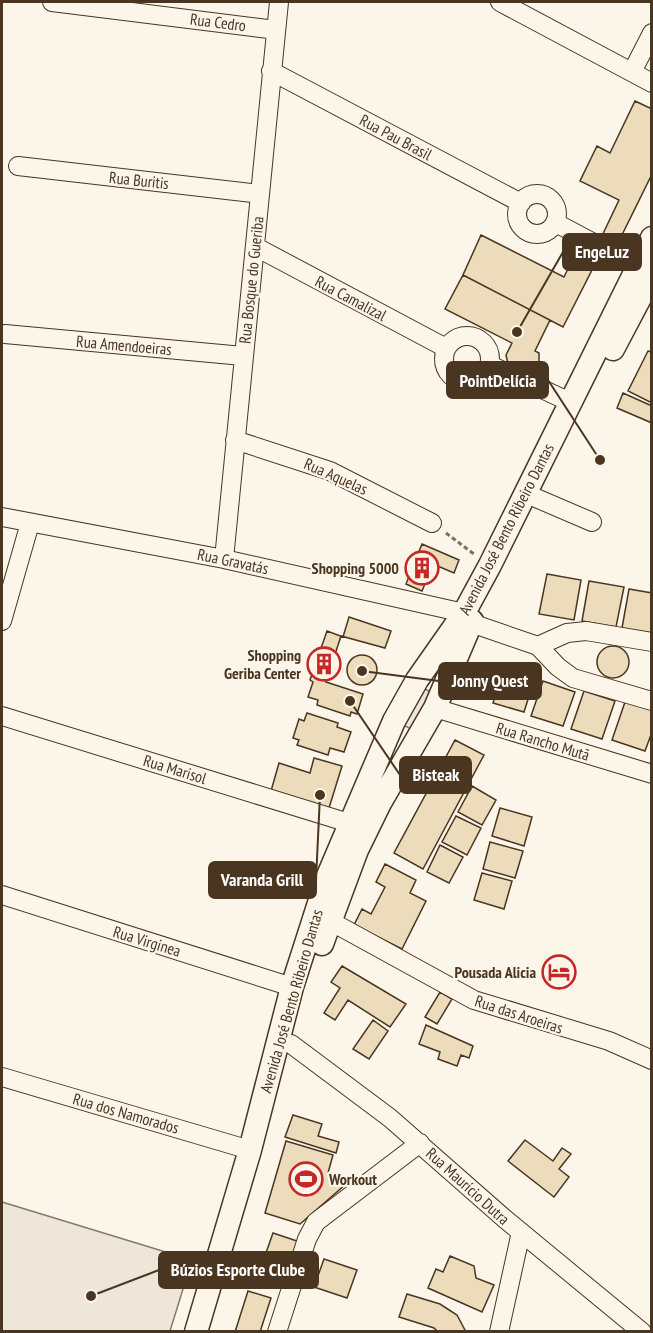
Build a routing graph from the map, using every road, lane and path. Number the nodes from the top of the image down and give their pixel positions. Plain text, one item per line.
1 (52, 2) edge
2 (279, 2) edge
3 (500, 2) edge
4 (276, 30) junction
5 (651, 33) edge
6 (271, 71) junction
7 (632, 72) junction
8 (651, 83) edge
9 (18, 166) dead end
10 (260, 194) junction
11 (520, 203) junction
12 (556, 223) junction
13 (651, 238) edge
14 (256, 247) junction
15 (644, 271) edge
16 (5, 334) dead end
17 (446, 348) junction
18 (243, 356) junction
19 (490, 365) junction
20 (570, 402) junction
21 (235, 440) junction
22 (536, 498) junction
23 (2, 517) edge
24 (592, 522) dead end
25 (30, 523) junction
26 (432, 523) joint
27 (224, 559) junction
28 (490, 565) junction
29 (467, 618) junction
30 (2, 621) edge
31 (651, 642) edge
32 (538, 646) junction
33 (417, 680) junction
34 (438, 701) junction
35 (651, 701) edge
36 (2, 716) edge
37 (394, 721) junction
38 (420, 737) junction
39 (651, 774) edge
40 (349, 823) junction
41 (2, 896) edge
42 (330, 921) junction
43 (292, 987) junction
44 (291, 1044) junction
45 (651, 1060) edge
46 (2, 1077) edge
47 (420, 1143) junction
48 (250, 1150) junction
49 (521, 1232) junction
50 (196, 1332) edge
51 (212, 1332) edge
52 (277, 1332) edge
53 (499, 1332) edge
54 (642, 1332) edge

1 - 4 street, Rua Cedro
2 - 4 street, Rua Bosque do Gueriba
3 - 7 street
4 - 6 street, Rua Bosque do Gueriba
5 - 7 street
6 - 10 street, Rua Bosque do Gueriba
6 - 11 street, Rua Pau Brasil
7 - 8 street
9 - 10 street, Rua Buritis
10 - 14 street, Rua Bosque do Gueriba
11 - 12 street
11 - 12 street
12 - 15 street
13 - 15 main road, Avenida José Bento Ribeiro Dantas
14 - 17 street, Rua Camalizal
14 - 18 street, Rua Bosque do Gueriba
15 - 20 main road, Avenida José Bento Ribeiro Dantas
15 - 22 main road, Avenida José Bento Ribeiro Dantas
16 - 18 street, Rua Amendoeiras
17 - 19 street
17 - 19 street
18 - 21 street, Rua Bosque do Gueriba
19 - 20 street
20 - 28 main road, Avenida José Bento Ribeiro Dantas
21 - 26 street, Rua Aquelas
21 - 27 street, Rua Bosque do Gueriba
22 - 24 street
22 - 29 main road, Avenida José Bento Ribeiro Dantas
23 - 25 street, Rua Gravatás
25 - 27 street, Rua Gravatás
25 - 30 street
26 - 28 path
27 - 29 street, Rua Gravatás
28 - 29 main road, Avenida José Bento Ribeiro Dantas
29 - 32 street, Rua Gravatás
29 - 33 main road, Avenida José Bento Ribeiro Dantas
29 - 34 main road, Avenida José Bento Ribeiro Dantas
31 - 32 street
32 - 35 street
33 - 34 main road
33 - 37 main road, Avenida José Bento Ribeiro Dantas
34 - 38 main road, Avenida José Bento Ribeiro Dantas
34 - 39 street, Rua Rancho Mutã
36 - 40 street, Rua Marisol
37 - 38 main road
37 - 40 main road, Avenida José Bento Ribeiro Dantas
38 - 42 main road, Avenida José Bento Ribeiro Dantas
40 - 43 main road, Avenida José Bento Ribeiro Dantas
41 - 43 street, Rua Virginea
42 - 44 main road, Avenida José Bento Ribeiro Dantas
42 - 45 street, Rua das Aroeiras
43 - 48 main road, Avenida José Bento Ribeiro Dantas
44 - 47 street, Rua Maurício Dutra
44 - 51 main road, Avenida José Bento Ribeiro Dantas
46 - 48 street, Rua dos Namorados
47 - 49 street, Rua Maurício Dutra
47 - 52 street
48 - 50 main road, Avenida José Bento Ribeiro Dantas
49 - 53 street
49 - 54 street, Rua Maurício Dutra

